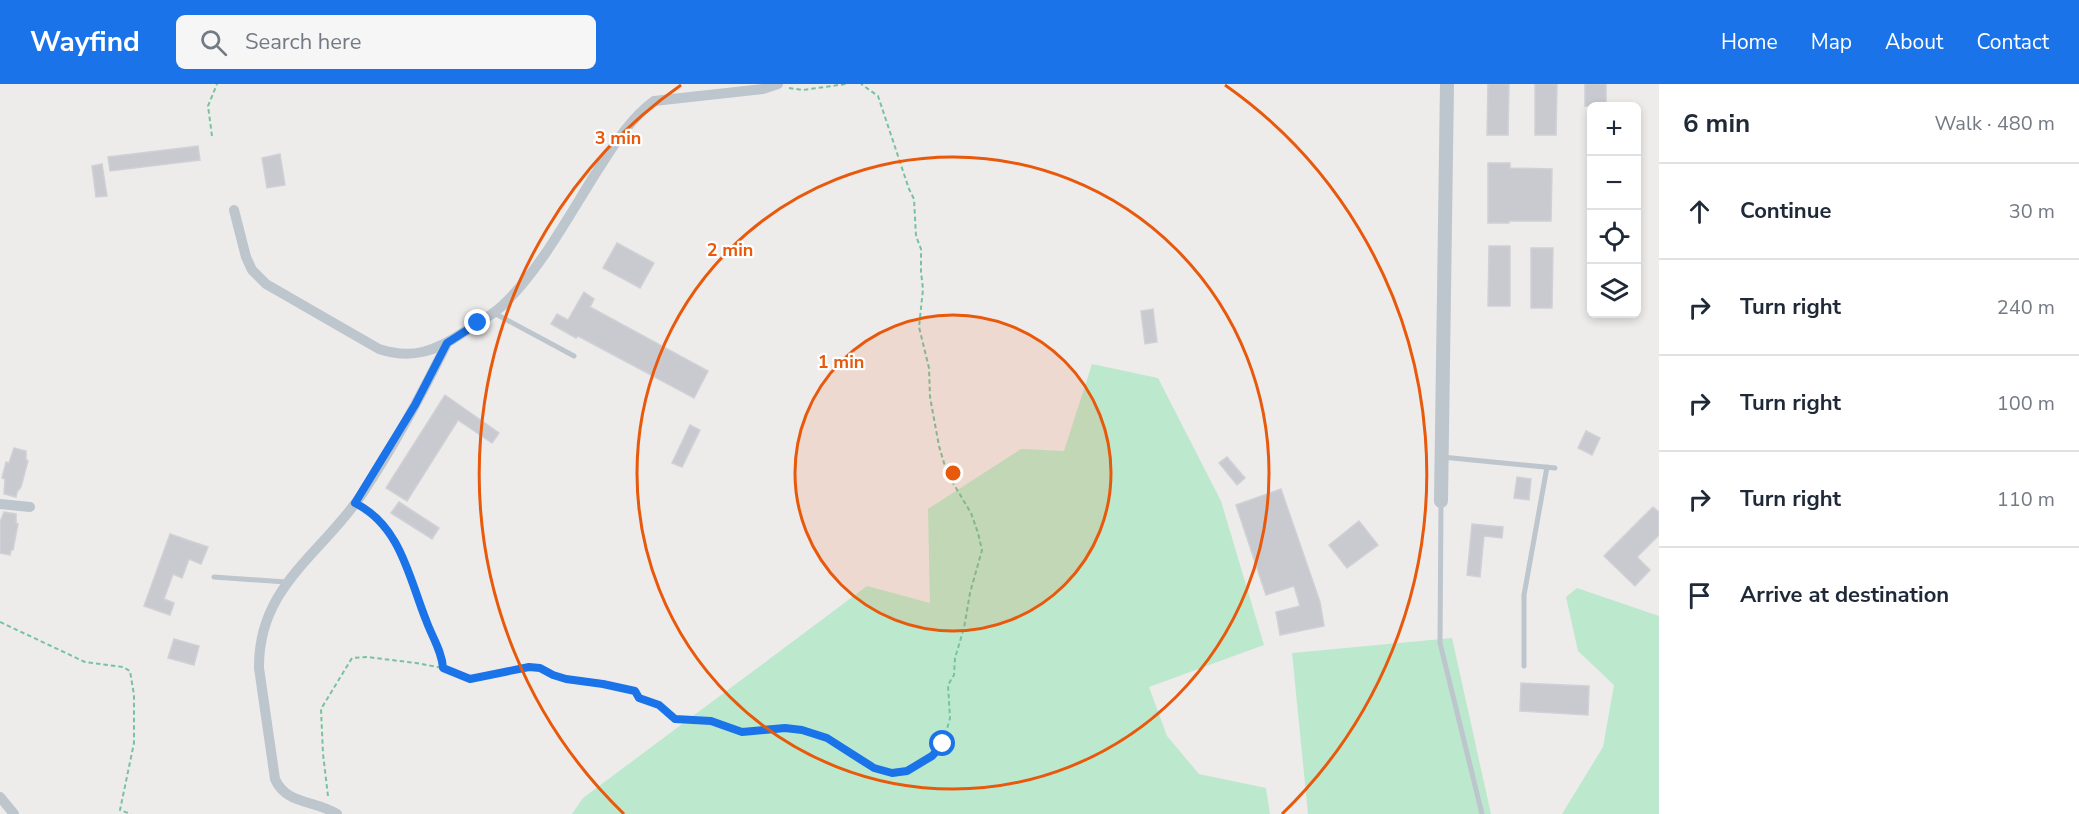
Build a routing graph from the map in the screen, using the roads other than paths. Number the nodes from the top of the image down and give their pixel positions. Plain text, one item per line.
1 (1447, 84) edge
2 (777, 85) edge
3 (234, 210) dead end
4 (493, 313) junction
5 (447, 343) junction
6 (574, 356) dead end
7 (1441, 457) junction
8 (1547, 467) junction
9 (1555, 468) dead end
10 (1441, 501) joint
11 (0, 504) edge
12 (30, 507) dead end
13 (214, 576) dead end
14 (286, 582) junction
15 (1524, 666) dead end
16 (0, 797) edge
17 (333, 812) edge
18 (14, 814) edge
19 (1482, 814) edge

1 - 7 street
2 - 4 street
3 - 5 street
4 - 5 street
4 - 6 lane
5 - 14 street
7 - 8 lane
7 - 10 street
8 - 9 lane
8 - 15 lane
10 - 19 lane
11 - 12 street
13 - 14 lane
14 - 17 street
16 - 18 street

